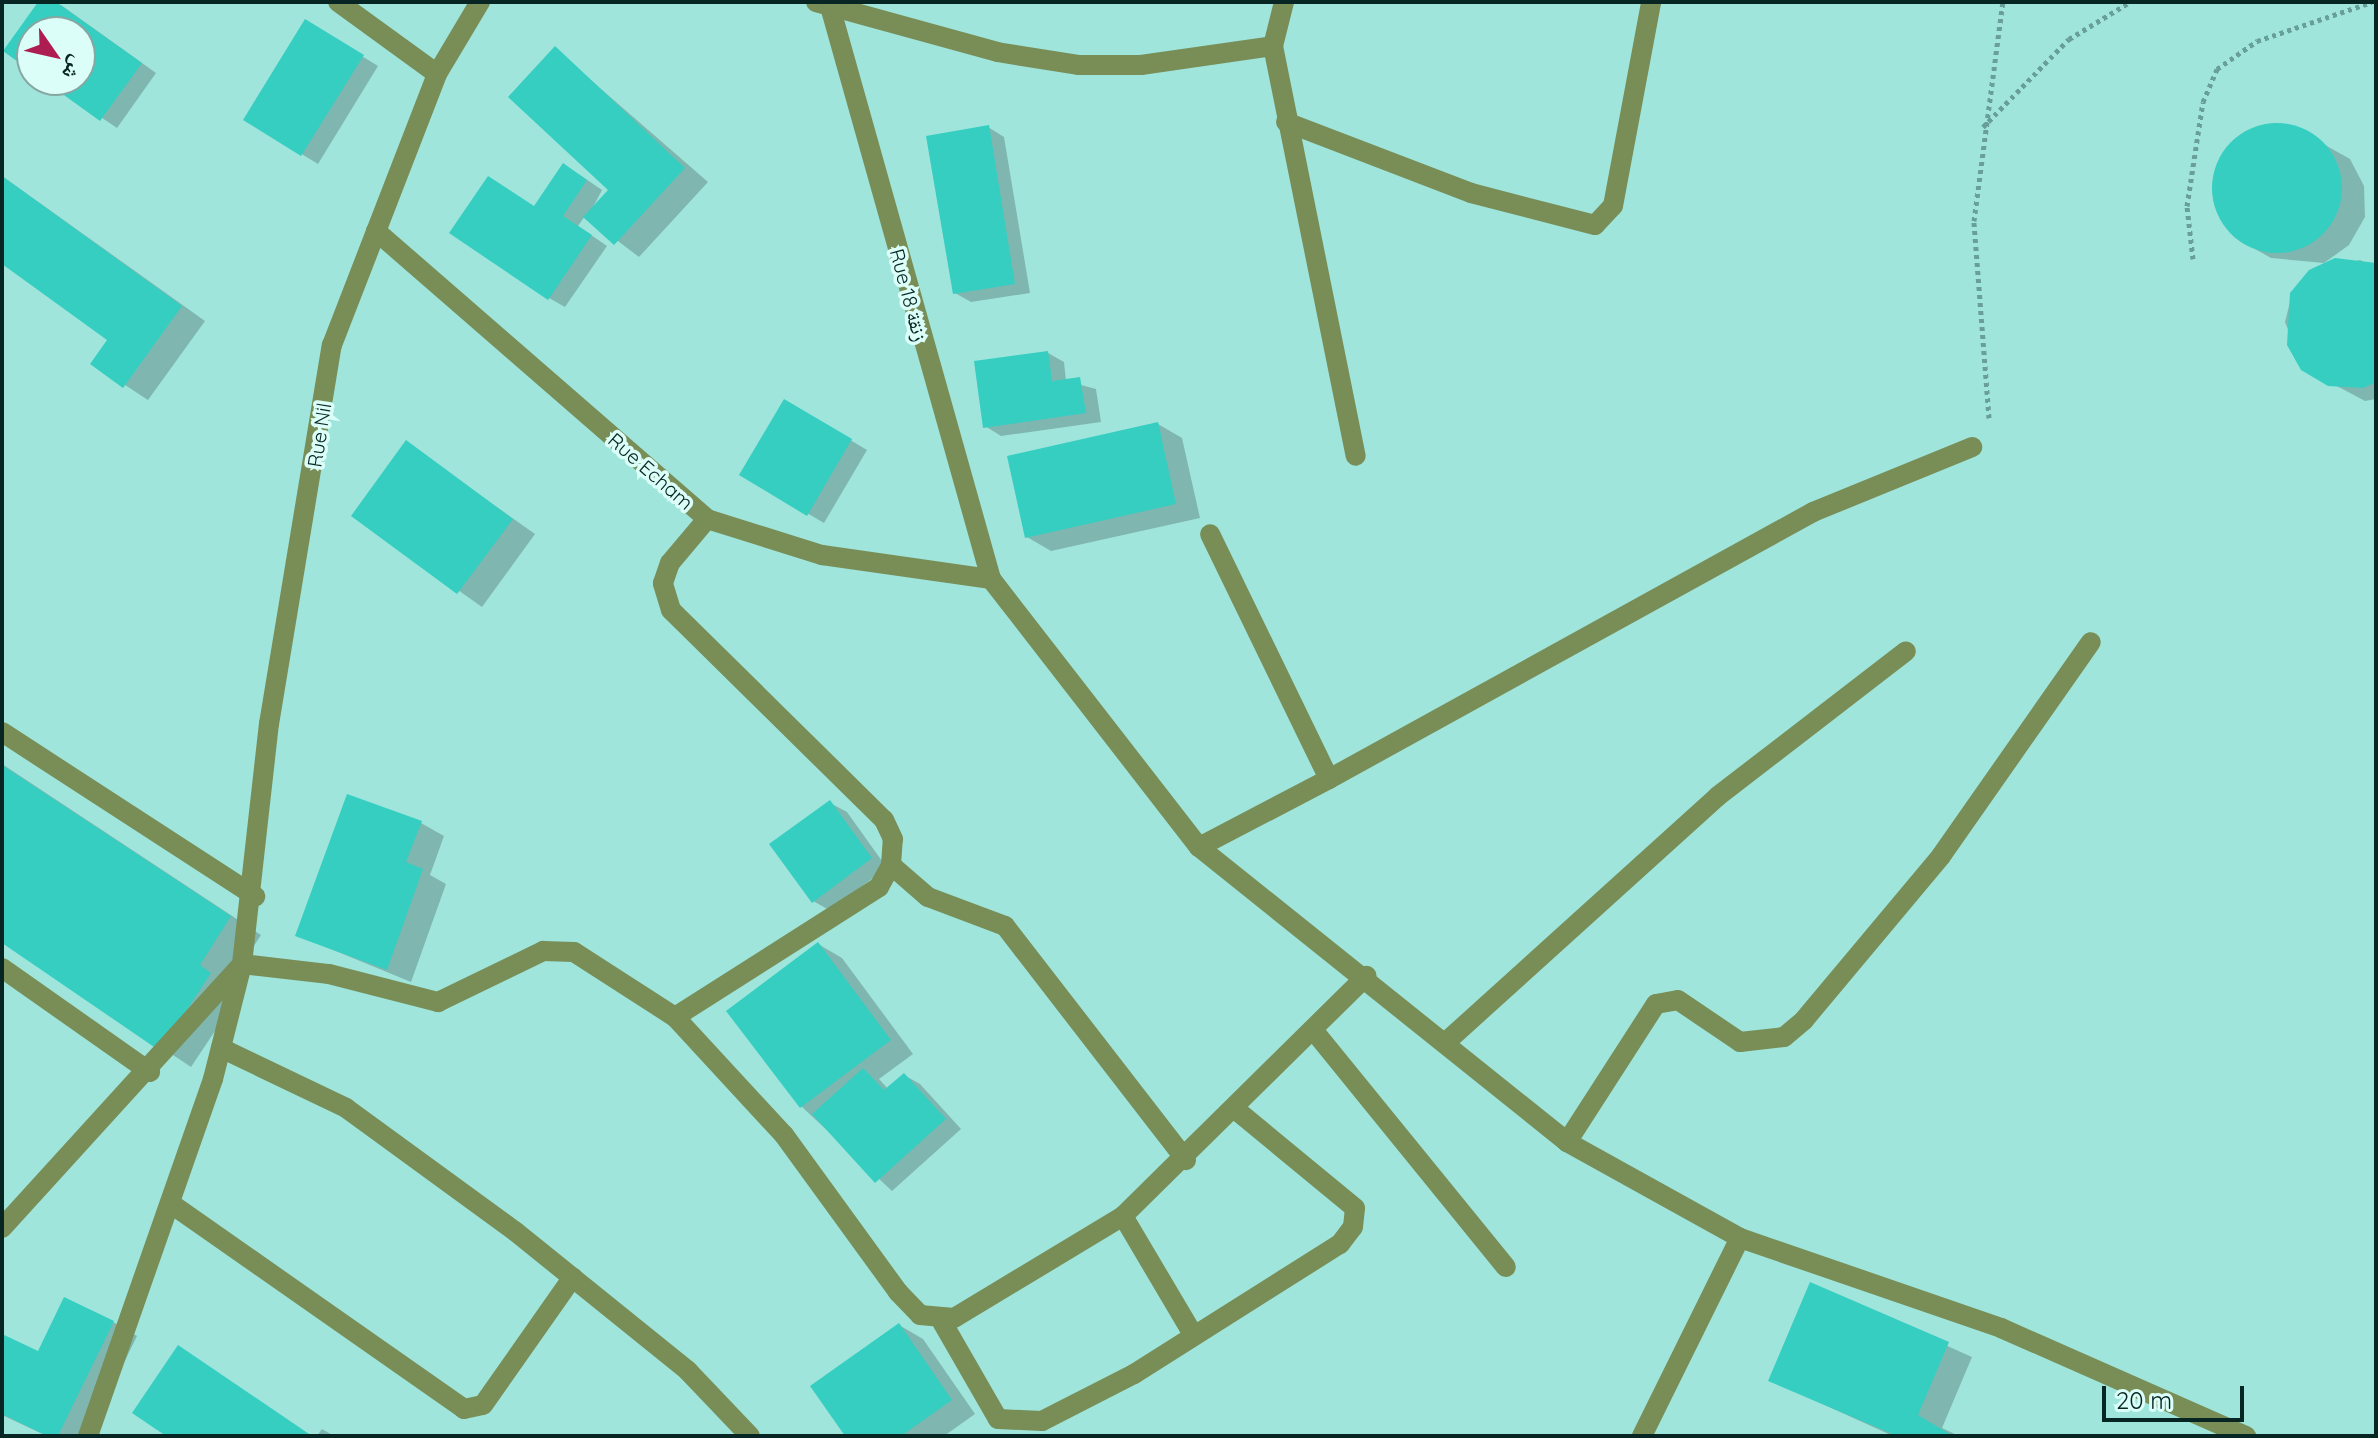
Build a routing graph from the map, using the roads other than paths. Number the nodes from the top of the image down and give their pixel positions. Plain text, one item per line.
1 (338, 2) edge
2 (480, 2) edge
3 (1284, 2) edge
4 (1651, 2) edge
5 (824, 6) edge
6 (881, 10) edge
7 (1273, 46) junction
8 (437, 74) junction
9 (1286, 122) junction
10 (376, 231) junction
11 (1972, 447) road end
12 (1356, 456) dead end
13 (707, 519) junction
14 (1210, 534) dead end
15 (991, 579) junction
16 (2091, 642) dead end
17 (1906, 651) dead end
18 (2, 732) edge
19 (1329, 779) junction
20 (1199, 847) junction
21 (891, 865) junction
22 (255, 896) junction
23 (242, 964) junction
24 (2, 968) edge
25 (1366, 976) junction
26 (675, 1017) junction
27 (1314, 1031) junction
28 (1446, 1042) junction
29 (221, 1048) junction
30 (150, 1072) junction
31 (1236, 1110) junction
32 (1567, 1142) junction
33 (1186, 1160) junction
34 (170, 1203) junction
35 (1123, 1216) junction
36 (2, 1228) edge
37 (1740, 1238) junction
38 (1506, 1267) dead end
39 (573, 1277) junction
40 (941, 1320) junction
41 (1194, 1336) junction
42 (90, 1432) edge
43 (111, 1436) edge
44 (750, 1436) edge
45 (1642, 1436) edge
46 (2246, 1436) edge

1 - 8 street
2 - 8 street, Rue Nil
3 - 7 street
4 - 9 street
5 - 6 street
5 - 15 street, Rue 18 زنقة
6 - 7 street
7 - 9 street
8 - 10 street, Rue Nil
9 - 12 street
10 - 13 street, Rue Echam
10 - 22 street, Rue Nil
11 - 19 street
13 - 15 street, Rue Echam
13 - 21 street
14 - 19 street
15 - 20 street
16 - 32 street
17 - 28 street
18 - 22 street
19 - 20 street
20 - 25 street
21 - 26 street
21 - 33 street
22 - 23 street, Rue Nil
23 - 26 street
23 - 29 street, Rue Nil
23 - 30 street
24 - 30 street
25 - 27 street
25 - 28 street
26 - 40 street
27 - 31 street
27 - 38 street
28 - 32 street
29 - 34 street, Rue Nil
29 - 39 street
30 - 36 street
31 - 33 street
31 - 41 street
32 - 37 street
33 - 35 street
34 - 39 street
34 - 42 street, Rue Nil
35 - 40 street
35 - 41 street
37 - 45 street
37 - 46 street
39 - 44 street
40 - 41 street
42 - 43 street

